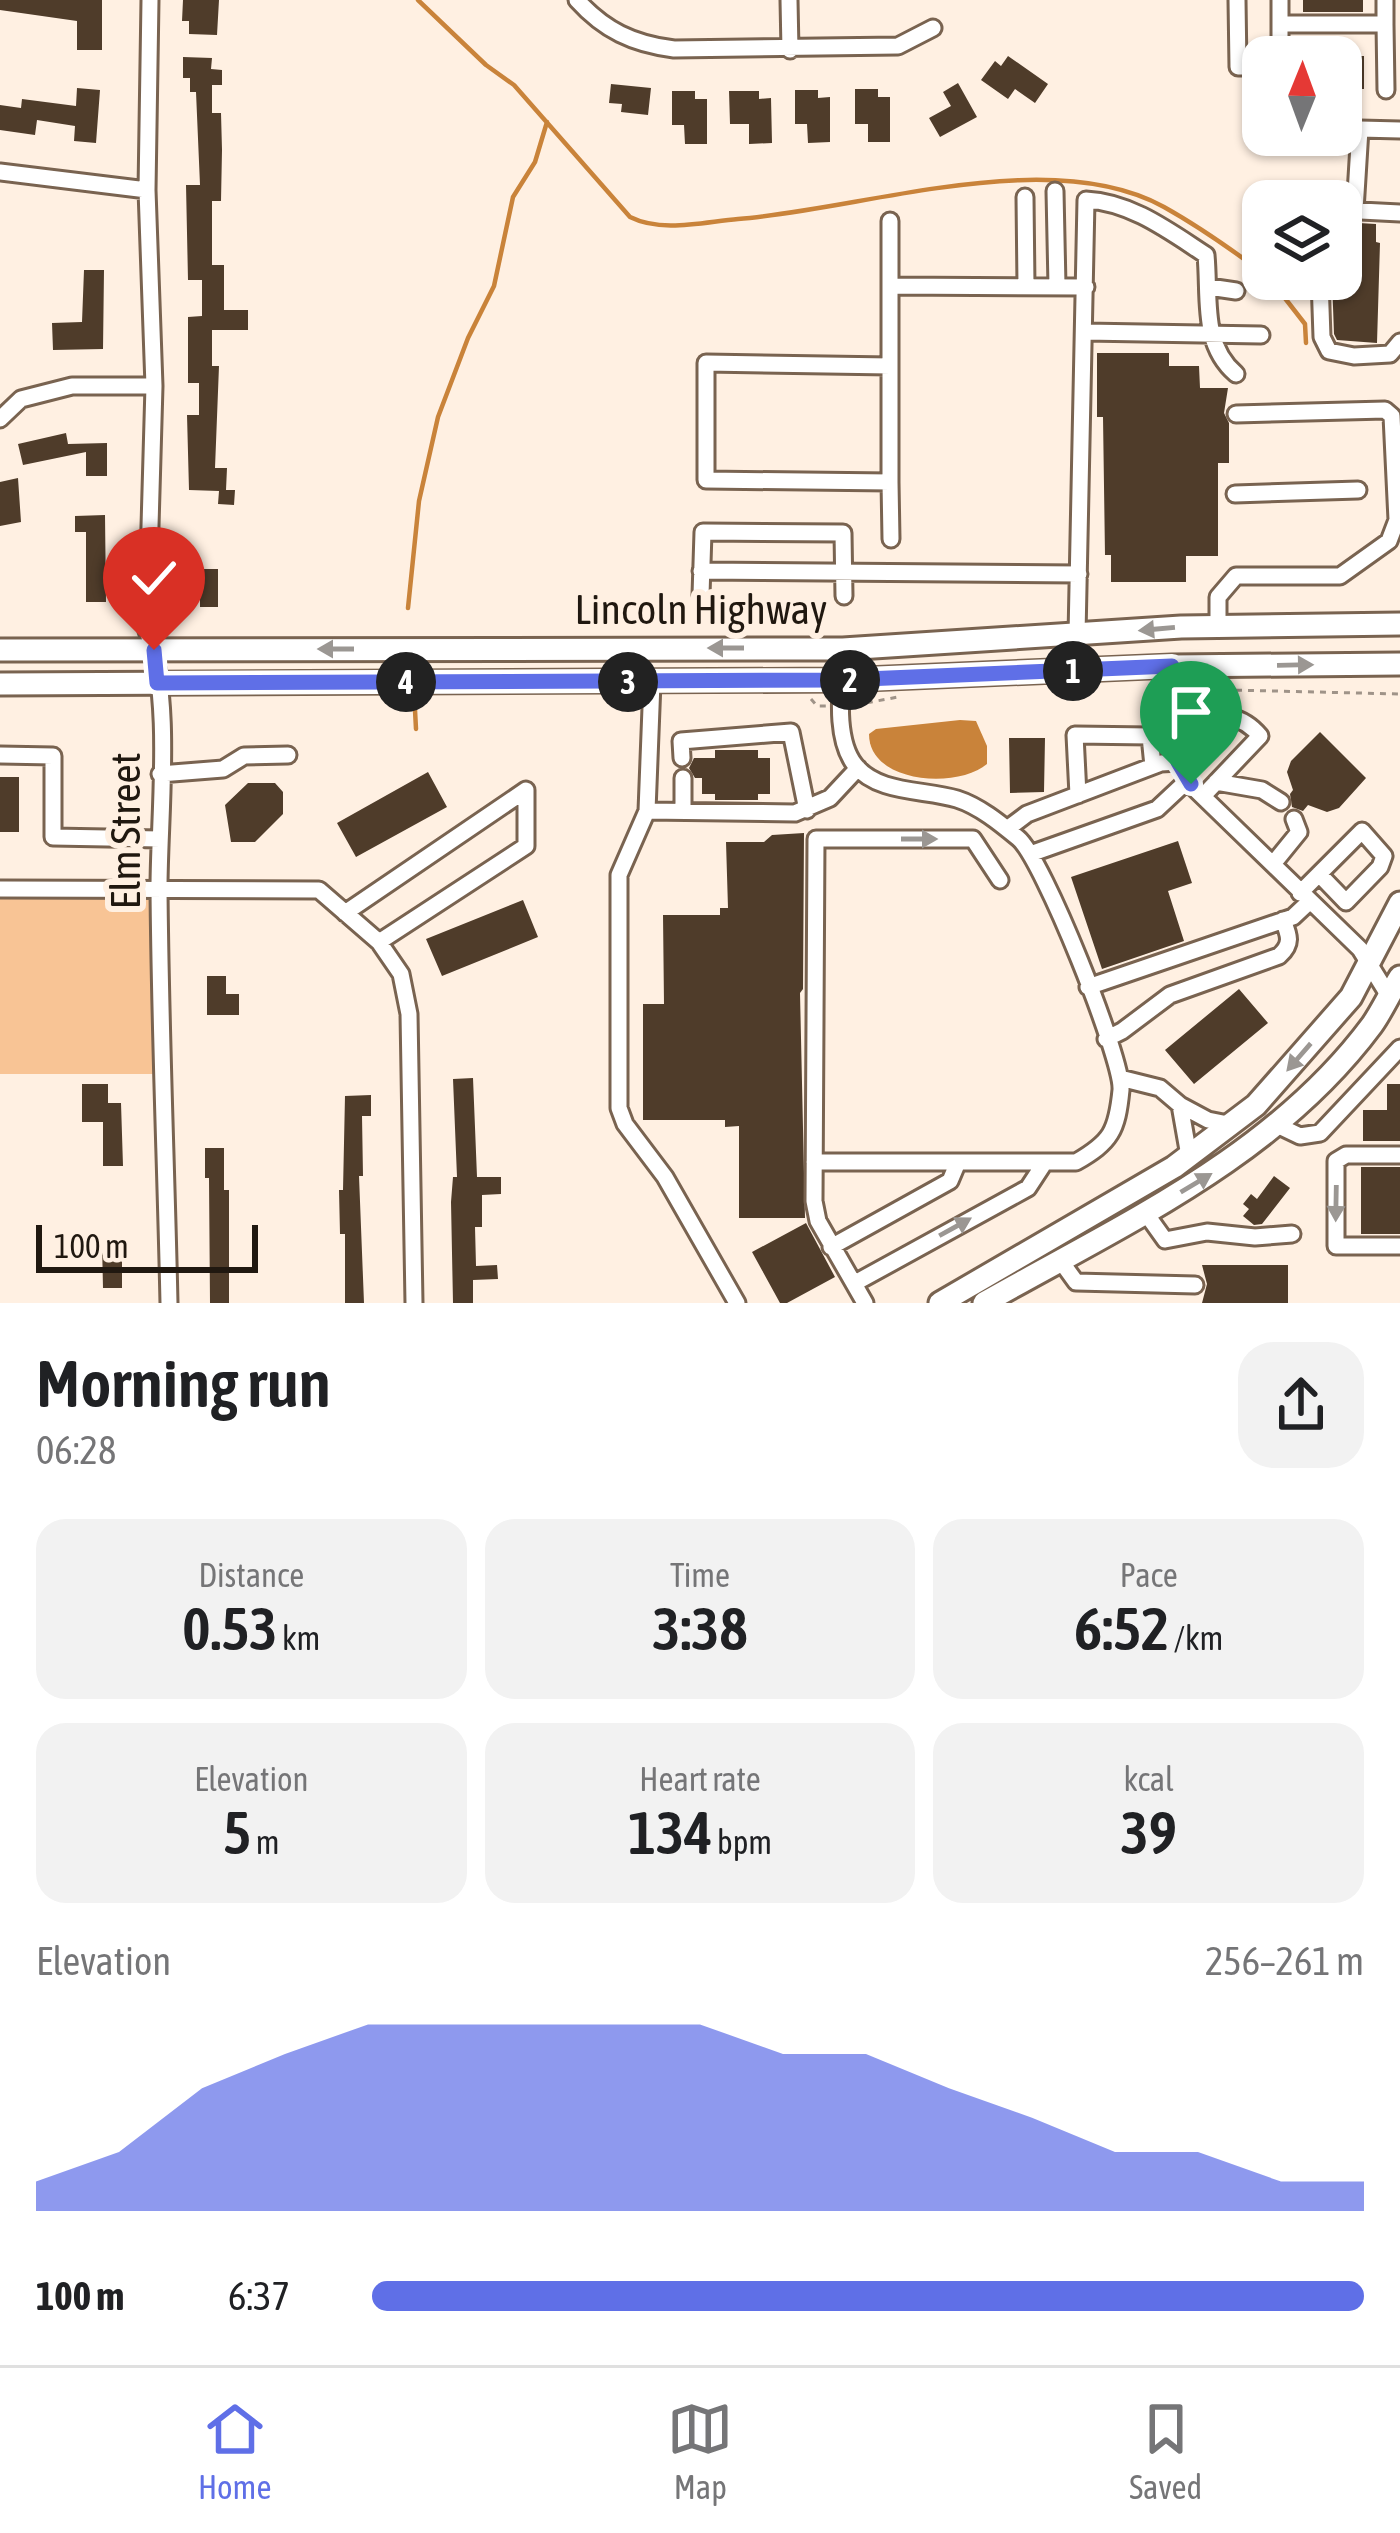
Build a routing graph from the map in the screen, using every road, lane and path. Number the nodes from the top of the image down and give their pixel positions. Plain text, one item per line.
1 (150, 0) edge
2 (577, 0) edge
3 (789, 0) edge
4 (1237, 0) edge
5 (1280, 0) edge
6 (1385, 0) edge
7 (1280, 24) junction
8 (1385, 25) junction
9 (933, 28) dead end
10 (1280, 36) edge
11 (790, 50) junction
12 (1242, 67) edge
13 (1386, 90) dead end
14 (1400, 130) edge
15 (0, 172) edge
16 (1352, 180) edge
17 (146, 190) junction
18 (1055, 191) dead end
19 (1025, 197) dead end
20 (1362, 211) edge
21 (1400, 213) edge
22 (890, 221) dead end
23 (890, 286) junction
24 (1026, 286) junction
25 (1057, 286) junction
26 (1086, 287) junction
27 (1208, 287) junction
28 (1236, 291) dead end
29 (1321, 300) edge
30 (1084, 332) junction
31 (1210, 334) junction
32 (1261, 335) dead end
33 (1400, 343) edge
34 (890, 366) junction
35 (1236, 374) dead end
36 (154, 386) junction
37 (1236, 414) dead end
38 (0, 419) edge
39 (890, 482) junction
40 (1358, 490) dead end
41 (1235, 494) dead end
42 (890, 539) dead end
43 (701, 571) junction
44 (843, 571) junction
45 (1079, 574) junction
46 (701, 595) dead end
47 (844, 596) dead end
48 (1400, 624) edge
49 (1218, 628) junction
50 (1077, 635) junction
51 (843, 649) junction
52 (0, 650) edge
53 (154, 650) junction
54 (1400, 664) edge
55 (1172, 666) junction
56 (842, 680) junction
57 (652, 682) junction
58 (157, 683) junction
59 (0, 684) edge
60 (1177, 715) junction
61 (0, 755) edge
62 (288, 755) dead end
63 (682, 758) dead end
64 (1178, 762) junction
65 (1153, 766) junction
66 (858, 768) junction
67 (160, 774) junction
68 (682, 778) dead end
69 (1188, 780) junction
70 (1216, 782) junction
71 (1078, 795) junction
72 (1203, 796) junction
73 (1281, 802) dead end
74 (807, 810) junction
75 (647, 811) junction
76 (683, 811) junction
77 (1294, 819) dead end
78 (1007, 829) junction
79 (160, 839) junction
80 (1034, 853) junction
81 (1273, 864) junction
82 (1319, 874) junction
83 (1000, 880) dead end
84 (0, 889) edge
85 (159, 890) junction
86 (1305, 897) junction
87 (1400, 902) edge
88 (345, 913) junction
89 (1283, 920) junction
90 (379, 942) junction
91 (1369, 964) junction
92 (1088, 987) junction
93 (1394, 987) edge
94 (1106, 1039) junction
95 (1400, 1048) edge
96 (1120, 1078) junction
97 (1180, 1106) junction
98 (1233, 1125) junction
99 (1277, 1125) junction
100 (1400, 1155) edge
101 (1189, 1156) junction
102 (814, 1162) junction
103 (958, 1162) junction
104 (1046, 1162) junction
105 (1145, 1212) junction
106 (1292, 1234) dead end
107 (1400, 1246) edge
108 (831, 1247) junction
109 (1060, 1260) junction
110 (854, 1283) junction
111 (1195, 1285) dead end
112 (169, 1303) edge
113 (414, 1303) edge
114 (737, 1303) edge
115 (866, 1303) edge
116 (940, 1303) edge
117 (984, 1303) edge

1 - 17 street, Elm Street
2 - 11 street
3 - 11 street
4 - 12 street
5 - 7 street
6 - 8 street
7 - 8 street
7 - 10 street
8 - 13 street
9 - 11 street
14 - 16 street
15 - 17 street
17 - 36 street, Elm Street
18 - 25 street
19 - 24 street
20 - 21 street
22 - 23 street
23 - 24 street
23 - 34 street
24 - 25 street
25 - 26 street
26 - 27 street
26 - 30 street
27 - 28 street
27 - 31 street
29 - 33 street
30 - 31 street
30 - 45 street
31 - 32 street
31 - 35 street
34 - 39 street
34 - 39 street
36 - 38 street
36 - 53 street, Elm Street
37 - 49 street
39 - 42 street
40 - 41 street
43 - 44 street
43 - 44 street
43 - 46 street
44 - 45 street
44 - 47 street
45 - 50 street
48 - 49 main road, Lincoln Highway
49 -> 50 main road, Lincoln Highway
50 - 51 main road, Lincoln Highway
51 -> 53 main road, Lincoln Highway
51 - 56 street
52 - 53 main road, Lincoln Highway
53 - 58 street, Elm Street
55 -> 54 main road, Lincoln Highway
55 - 56 main road, Lincoln Highway
55 - 60 street
56 - 57 main road, Lincoln Highway
56 - 66 street
57 - 58 main road, Lincoln Highway
57 - 75 street
58 - 59 main road, Lincoln Highway
58 - 67 street, Elm Street
60 - 64 street
60 - 70 street
61 - 79 street
62 - 67 street
63 - 74 street
64 - 65 street
64 - 69 street
65 - 71 street
65 - 71 street
66 - 74 street
66 - 78 street
67 - 79 street, Elm Street
68 - 76 street
69 - 72 street
69 - 80 street
70 - 72 street
70 - 73 street
71 - 78 street
72 - 81 street
74 - 76 street
75 - 76 street
75 - 114 street
77 - 81 street
78 - 80 street
79 - 85 street, Elm Street
80 - 92 street
81 - 86 street
82 - 82 street
82 - 86 street
102 -> 83 street
84 - 85 street
85 - 88 street
85 - 112 street, Elm Street
86 - 89 street
86 - 91 street
87 - 91 main road
88 - 90 street
88 - 90 street
89 - 92 street
89 - 94 street
90 - 113 street
91 - 93 street
91 -> 98 main road
92 - 94 street
93 - 99 main road
94 - 96 street
95 - 99 street
96 - 97 street
96 - 104 street
97 - 98 street
97 - 101 street
98 - 101 main road
105 -> 99 main road
100 -> 107 street
101 - 116 main road
102 - 103 street
102 - 108 street
103 - 104 street
103 - 108 street
110 -> 104 street
105 - 106 street
105 - 109 main road
108 - 110 street
109 - 111 street
109 - 117 main road
110 - 115 street

